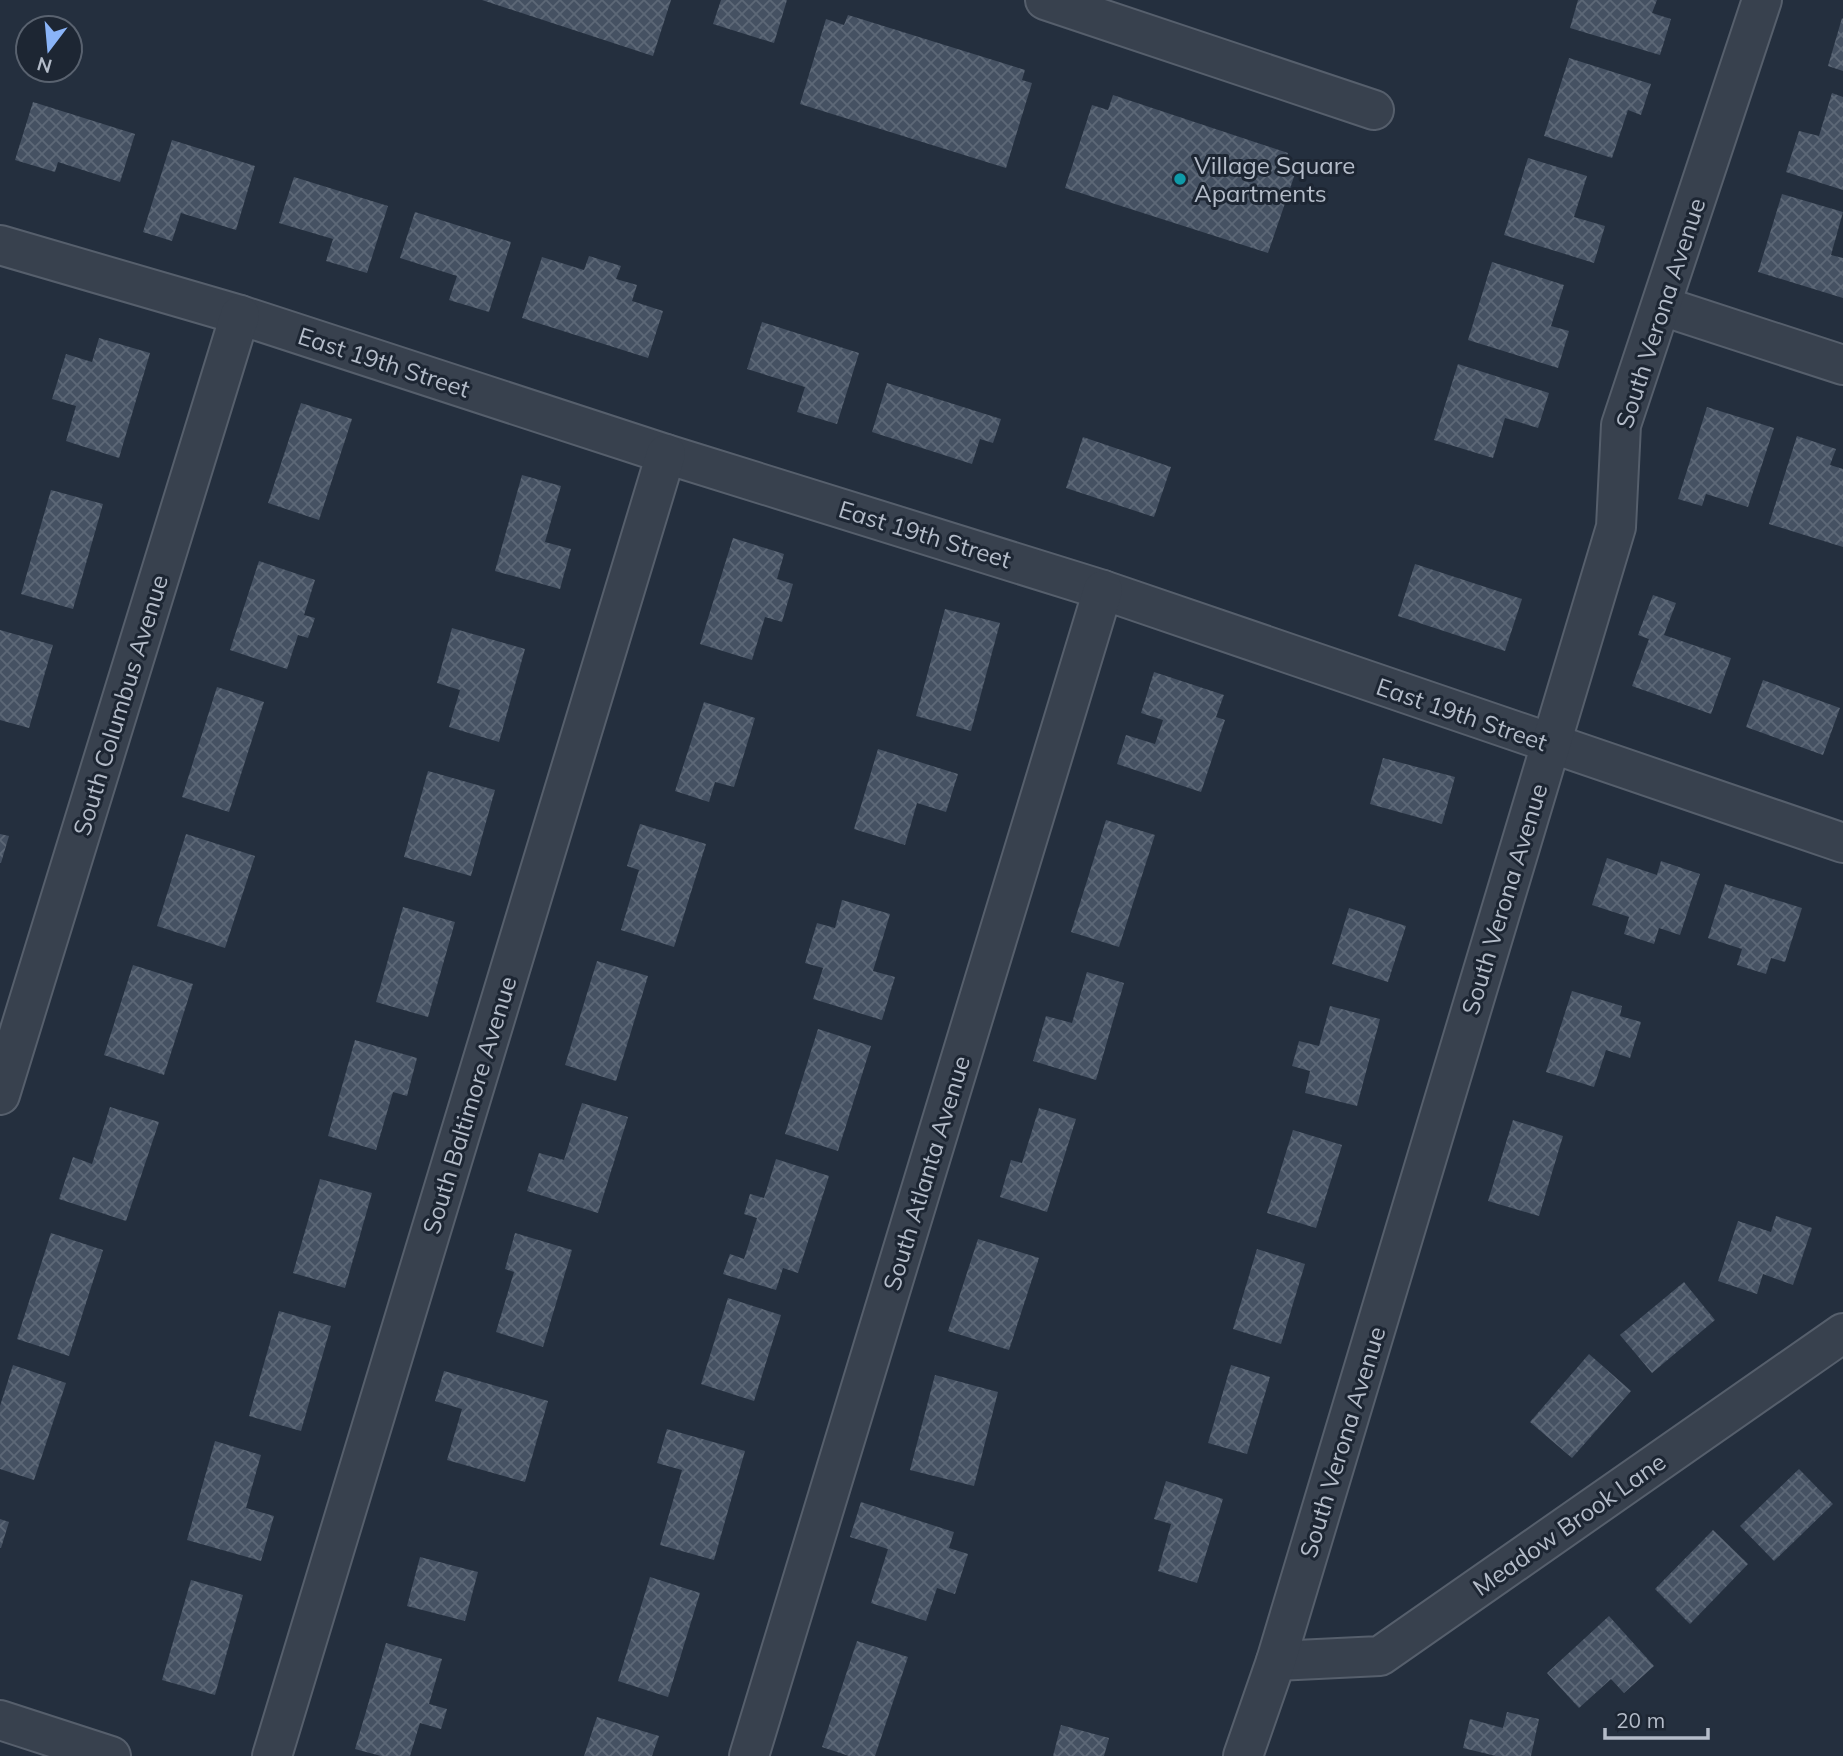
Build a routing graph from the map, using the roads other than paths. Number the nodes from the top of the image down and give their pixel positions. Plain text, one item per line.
1 (1045, 0) edge
2 (1762, 0) edge
3 (1110, 10) edge
4 (1374, 110) dead end
5 (0, 245) edge
6 (1662, 306) junction
7 (240, 315) junction
8 (1843, 365) edge
9 (666, 454) junction
10 (1103, 590) junction
11 (1550, 745) junction
12 (1843, 843) edge
13 (0, 1095) edge
14 (1843, 1333) edge
15 (1276, 1661) junction
16 (0, 1720) edge
17 (111, 1756) edge
18 (272, 1756) edge
19 (749, 1756) edge
20 (1243, 1756) edge

1 - 3 street
2 - 6 street, South Verona Avenue
3 - 4 street
5 - 7 street, East 19th Street
6 - 8 street
6 - 11 street, South Verona Avenue
7 - 9 street, East 19th Street
7 - 13 street, South Columbus Avenue
9 - 10 street, East 19th Street
9 - 18 street, South Baltimore Avenue
10 - 11 street, East 19th Street
10 - 19 street, South Atlanta Avenue
11 - 12 street, East 19th Street
11 - 15 street, South Verona Avenue
14 - 15 street, Meadow Brook Lane
15 - 20 street, South Verona Avenue
16 - 17 street

